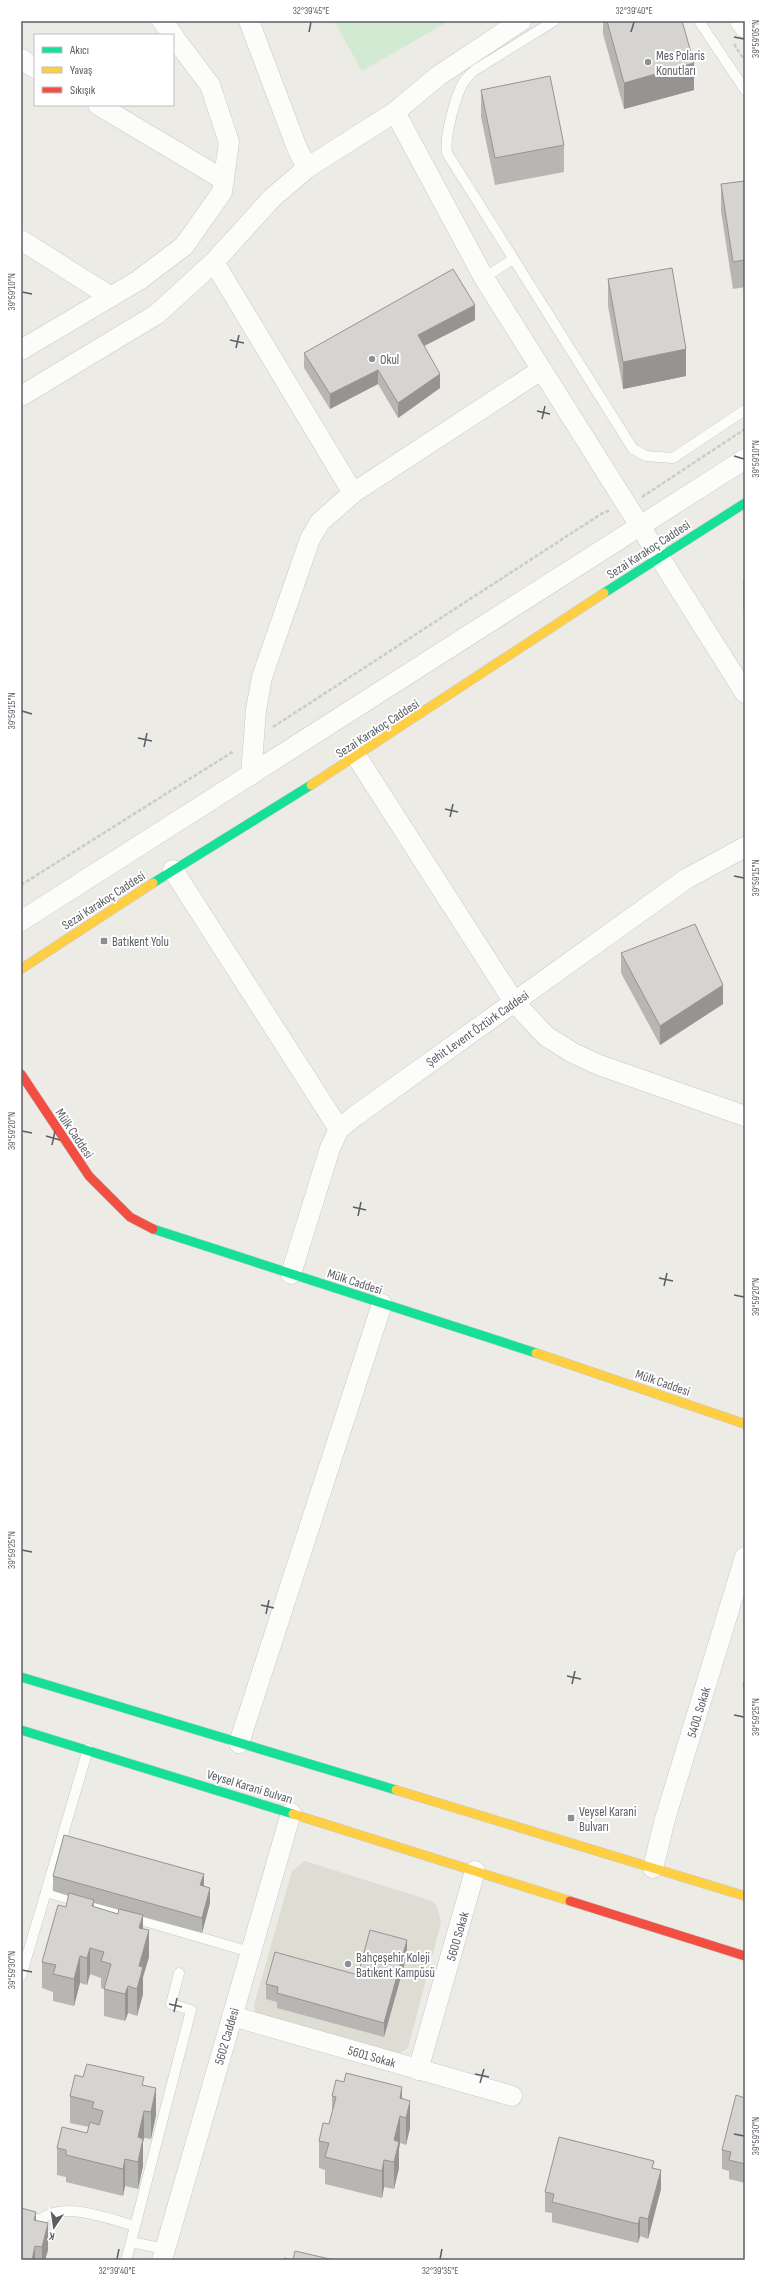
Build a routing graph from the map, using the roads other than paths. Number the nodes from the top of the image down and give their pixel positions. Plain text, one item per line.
1 (162, 21) edge
2 (249, 21) edge
3 (521, 21) edge
4 (554, 21) edge
5 (699, 21) edge
6 (740, 21) edge
7 (745, 28) edge
8 (172, 34) edge
9 (174, 36) edge
10 (21, 59) edge
11 (34, 67) edge
12 (745, 90) edge
13 (100, 106) edge
14 (395, 112) junction
15 (307, 168) junction
16 (224, 180) junction
17 (21, 240) edge
18 (513, 259) junction
19 (214, 262) junction
20 (484, 278) junction
21 (111, 297) junction
22 (21, 350) edge
23 (541, 370) junction
24 (21, 396) edge
25 (745, 410) edge
26 (745, 459) edge
27 (353, 493) junction
28 (745, 503) edge
29 (640, 527) junction
30 (659, 557) junction
31 (745, 693) edge
32 (357, 757) junction
33 (251, 775) junction
34 (745, 846) edge
35 (173, 870) junction
36 (21, 921) edge
37 (21, 969) edge
38 (514, 1002) junction
39 (21, 1074) edge
40 (745, 1116) edge
41 (339, 1129) junction
42 (291, 1274) junction
43 (382, 1304) junction
44 (745, 1424) edge
45 (745, 1557) edge
46 (21, 1677) edge
47 (21, 1730) edge
48 (240, 1743) junction
49 (88, 1749) junction
50 (291, 1812) junction
51 (653, 1868) junction
52 (475, 1871) junction
53 (46, 1892) junction
54 (745, 1896) edge
55 (250, 1952) junction
56 (745, 1956) edge
57 (179, 1973) dead end
58 (21, 1976) edge
59 (232, 2016) junction
60 (418, 2070) junction
61 (512, 2096) dead end
62 (21, 2215) edge
63 (135, 2226) junction
64 (131, 2242) junction
65 (163, 2255) edge
66 (126, 2260) edge

1 - 8 street
2 - 15 street
3 - 14 street
4 - 18 lane
5 - 12 lane
6 - 7 street
9 - 16 street
10 - 11 street
13 - 16 street
14 - 15 street
14 - 20 street
15 - 19 street
16 - 21 street
17 - 21 street
18 - 20 lane
18 - 25 lane
19 - 24 street
19 - 27 street
20 - 23 street
21 - 22 street
23 - 27 street
23 - 29 street
26 - 29 street
27 - 33 street
28 - 30 street, Sezai Karakoç Caddesi
29 - 30 street
29 - 33 street
30 - 31 street
30 - 32 street, Sezai Karakoç Caddesi
32 - 35 street, Sezai Karakoç Caddesi
32 - 38 street
33 - 36 street
34 - 38 street, Şehit Levent Öztürk Caddesi
35 - 37 street, Sezai Karakoç Caddesi
35 - 41 street
38 - 40 street
38 - 41 street, Şehit Levent Öztürk Caddesi
39 - 42 street, Mülk Caddesi
41 - 42 street, Şehit Levent Öztürk Caddesi
42 - 43 street, Mülk Caddesi
43 - 44 street, Mülk Caddesi
43 - 48 street
45 - 51 street, 5400. Sokak
46 - 48 street
47 - 49 street, Veysel Karani Bulvarı
48 - 51 street
49 - 50 street, Veysel Karani Bulvarı
49 - 53 lane
50 - 52 street, Veysel Karani Bulvarı
50 - 55 street, 5602 Caddesi
51 - 54 street
52 - 56 street, Veysel Karani Bulvarı
52 - 60 street, 5600 Sokak
53 - 55 lane
53 - 58 lane
55 - 59 street, 5602 Caddesi
57 - 63 lane
59 - 60 street, 5601 Sokak
59 - 65 street, 5602 Caddesi
60 - 61 street, 5601 Sokak
62 - 63 lane
63 - 64 lane
64 - 65 lane
64 - 66 lane

